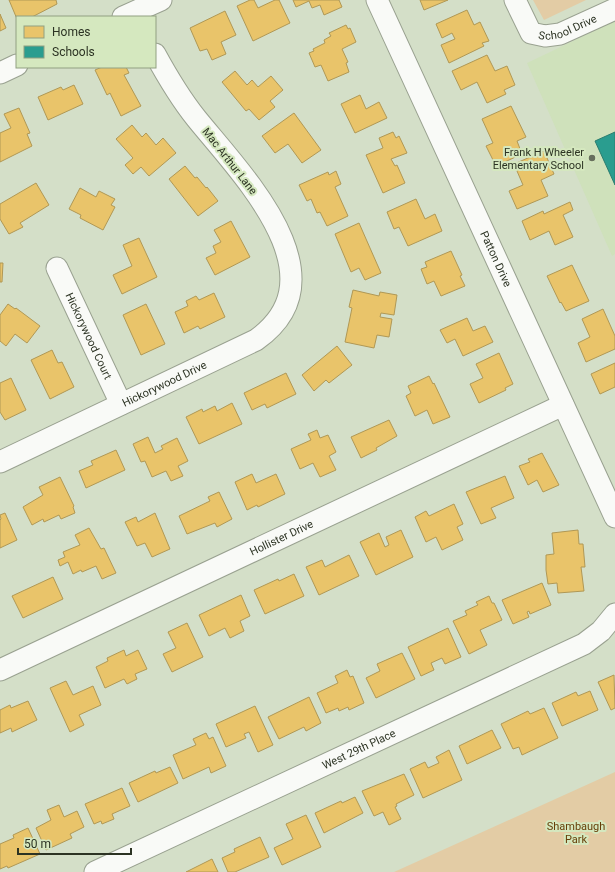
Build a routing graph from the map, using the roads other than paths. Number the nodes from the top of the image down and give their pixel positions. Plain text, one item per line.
1 (161, 0) edge
2 (377, 0) edge
3 (515, 0) edge
4 (615, 9) edge
5 (132, 15) edge
6 (156, 56) edge
7 (16, 65) edge
8 (0, 73) edge
9 (57, 268) dead end
10 (292, 274) joint
11 (121, 404) junction
12 (563, 404) junction
13 (0, 462) edge
14 (615, 517) edge
15 (615, 614) edge
16 (0, 670) edge
17 (95, 872) edge

1 - 5 street
2 - 12 street, Patton Drive
3 - 4 street, School Drive
6 - 10 street, Mac Arthur Lane
7 - 8 street
9 - 11 street, Hickorywood Court
10 - 11 street, Hickorywood Drive
11 - 13 street, Hickorywood Drive
12 - 14 street, Patton Drive
12 - 16 street, Hollister Drive
15 - 17 street, West 29th Place

